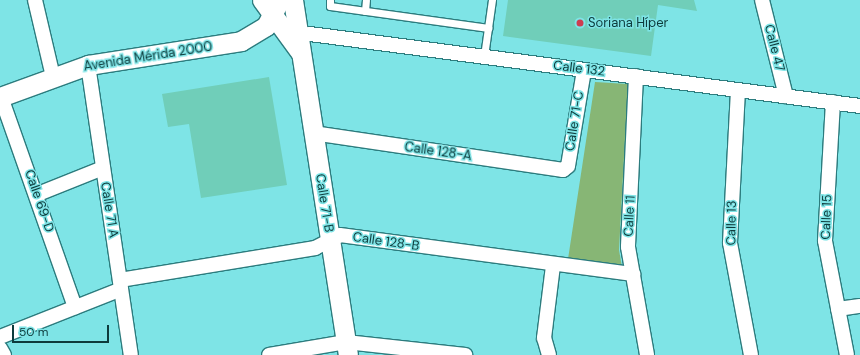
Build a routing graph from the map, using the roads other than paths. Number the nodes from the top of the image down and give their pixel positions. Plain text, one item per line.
1 (35, 0) edge
2 (262, 0) edge
3 (280, 0) edge
4 (293, 0) edge
5 (330, 0) edge
6 (366, 0) edge
7 (492, 0) edge
8 (762, 0) edge
9 (365, 11) junction
10 (272, 18) junction
11 (488, 28) junction
12 (241, 41) junction
13 (295, 41) junction
14 (484, 56) junction
15 (88, 65) junction
16 (584, 70) junction
17 (53, 76) junction
18 (636, 76) junction
19 (738, 90) junction
20 (786, 96) junction
21 (0, 97) edge
22 (833, 102) junction
23 (860, 106) edge
24 (313, 133) junction
25 (103, 168) junction
26 (563, 170) joint
27 (38, 194) junction
28 (330, 240) junction
29 (553, 266) junction
30 (633, 274) junction
31 (120, 284) junction
32 (860, 306) edge
33 (76, 307) junction
34 (838, 308) junction
35 (0, 337) edge
36 (0, 348) edge
37 (347, 348) edge
38 (4, 355) edge
39 (131, 355) edge
40 (269, 355) edge
41 (465, 355) edge
42 (549, 355) edge
43 (647, 355) edge
44 (751, 355) edge
45 (847, 355) edge

1 - 17 street
2 - 10 street
3 - 10 street, Avenida Mérida 2000
4 - 13 street, Calle 71-B
5 - 9 lane
6 - 9 lane
7 - 11 lane
8 - 20 street, Calle 47
9 - 11 lane
10 - 12 street, Avenida Mérida 2000
10 - 13 street
11 - 14 lane
12 - 13 street
12 - 15 street, Avenida Mérida 2000
13 - 14 street, Calle 132
13 - 24 street, Calle 71-B
14 - 16 street, Calle 132
15 - 17 street, Avenida Mérida 2000
15 - 25 street, Calle 71 A
16 - 18 street, Calle 132
16 - 26 street, Calle 71-C
17 - 21 street, Avenida Mérida 2000
18 - 19 street, Calle 132
18 - 30 street, Calle 11
19 - 20 street, Calle 132
19 - 44 street, Calle 13
20 - 22 street, Calle 132
21 - 27 street, Calle 69-D
22 - 23 street, Calle 132
22 - 34 street, Calle 15
24 - 26 street, Calle 128-A
24 - 28 street, Calle 71-B
25 - 27 street
25 - 31 street, Calle 71 A
27 - 33 street, Calle 69-D
28 - 29 street, Calle 128-B
28 - 31 street, Calle 128-B
28 - 37 street, Calle 71-B
29 - 30 street, Calle 128-B
29 - 42 street
30 - 43 street, Calle 11
31 - 33 street, Calle 128-B
31 - 39 street, Calle 71 A
32 - 34 street
33 - 35 street, Calle 128-B
34 - 45 street, Calle 15
36 - 38 street
37 - 40 street
37 - 41 street

